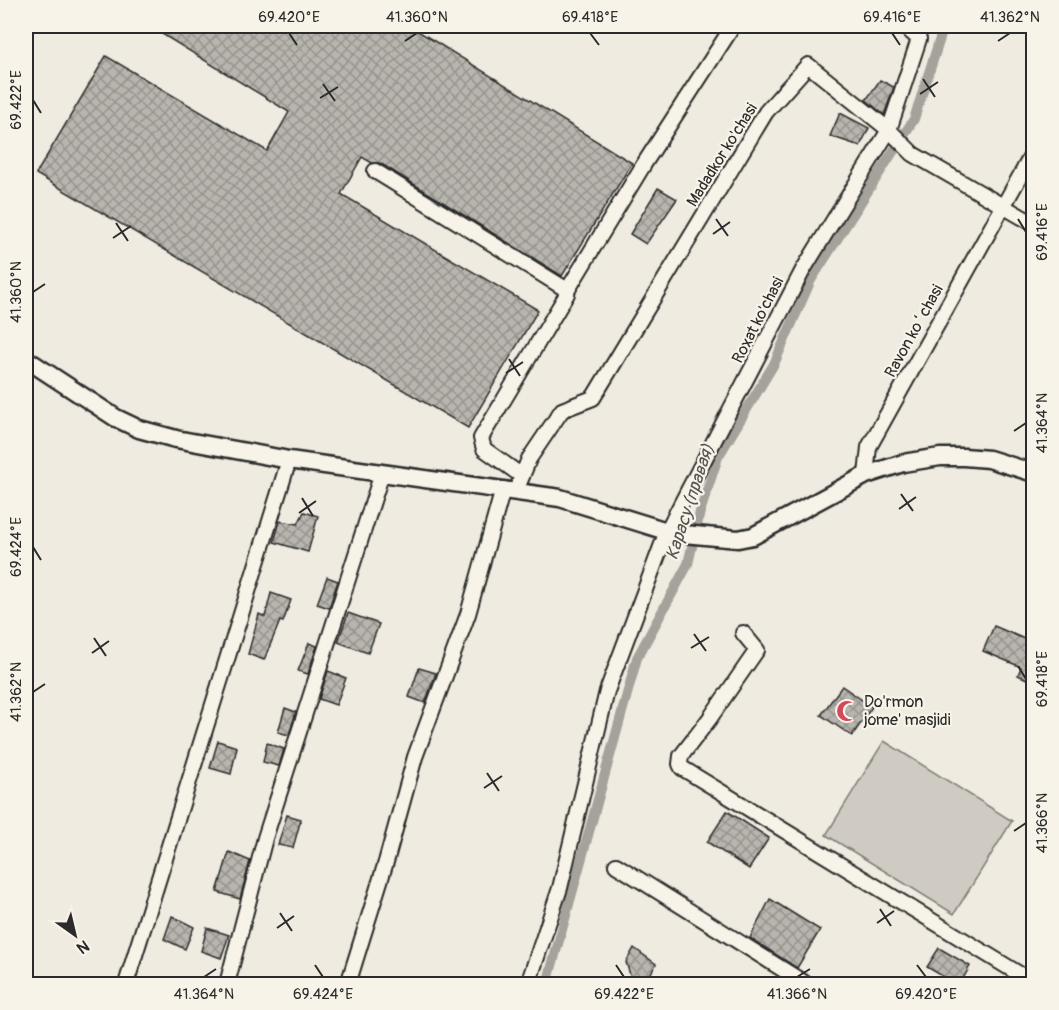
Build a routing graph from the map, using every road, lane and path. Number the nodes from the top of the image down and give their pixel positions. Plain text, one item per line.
1 (733, 26) edge
2 (904, 26) edge
3 (889, 130) junction
4 (1034, 151) edge
5 (375, 171) dead end
6 (1002, 207) junction
7 (1034, 224) edge
8 (567, 291) junction
9 (26, 359) edge
10 (289, 460) junction
11 (382, 473) junction
12 (1034, 473) edge
13 (866, 475) junction
14 (514, 485) junction
15 (670, 532) junction
16 (743, 633) dead end
17 (616, 865) dead end
18 (1034, 983) edge
19 (126, 984) edge
20 (226, 984) edge
21 (348, 984) edge
22 (528, 984) edge
23 (806, 984) edge

1 - 8 street
2 - 3 street, Roxat ko'chasi
3 - 6 street, Madadkor ko'chasi
3 - 14 street, Madadkor ko'chasi
3 - 15 street, Roxat ko'chasi
4 - 6 street, Ravon koʻchasi
5 - 8 street
6 - 7 street, Madadkor ko'chasi
6 - 13 street, Ravon koʻchasi
8 - 14 street
9 - 10 main road
10 - 11 main road
10 - 19 street
11 - 14 main road
11 - 20 street
12 - 13 main road
13 - 15 main road
14 - 15 main road
14 - 21 street
15 - 22 street, Roxat ko'chasi
16 - 18 street
17 - 23 street

